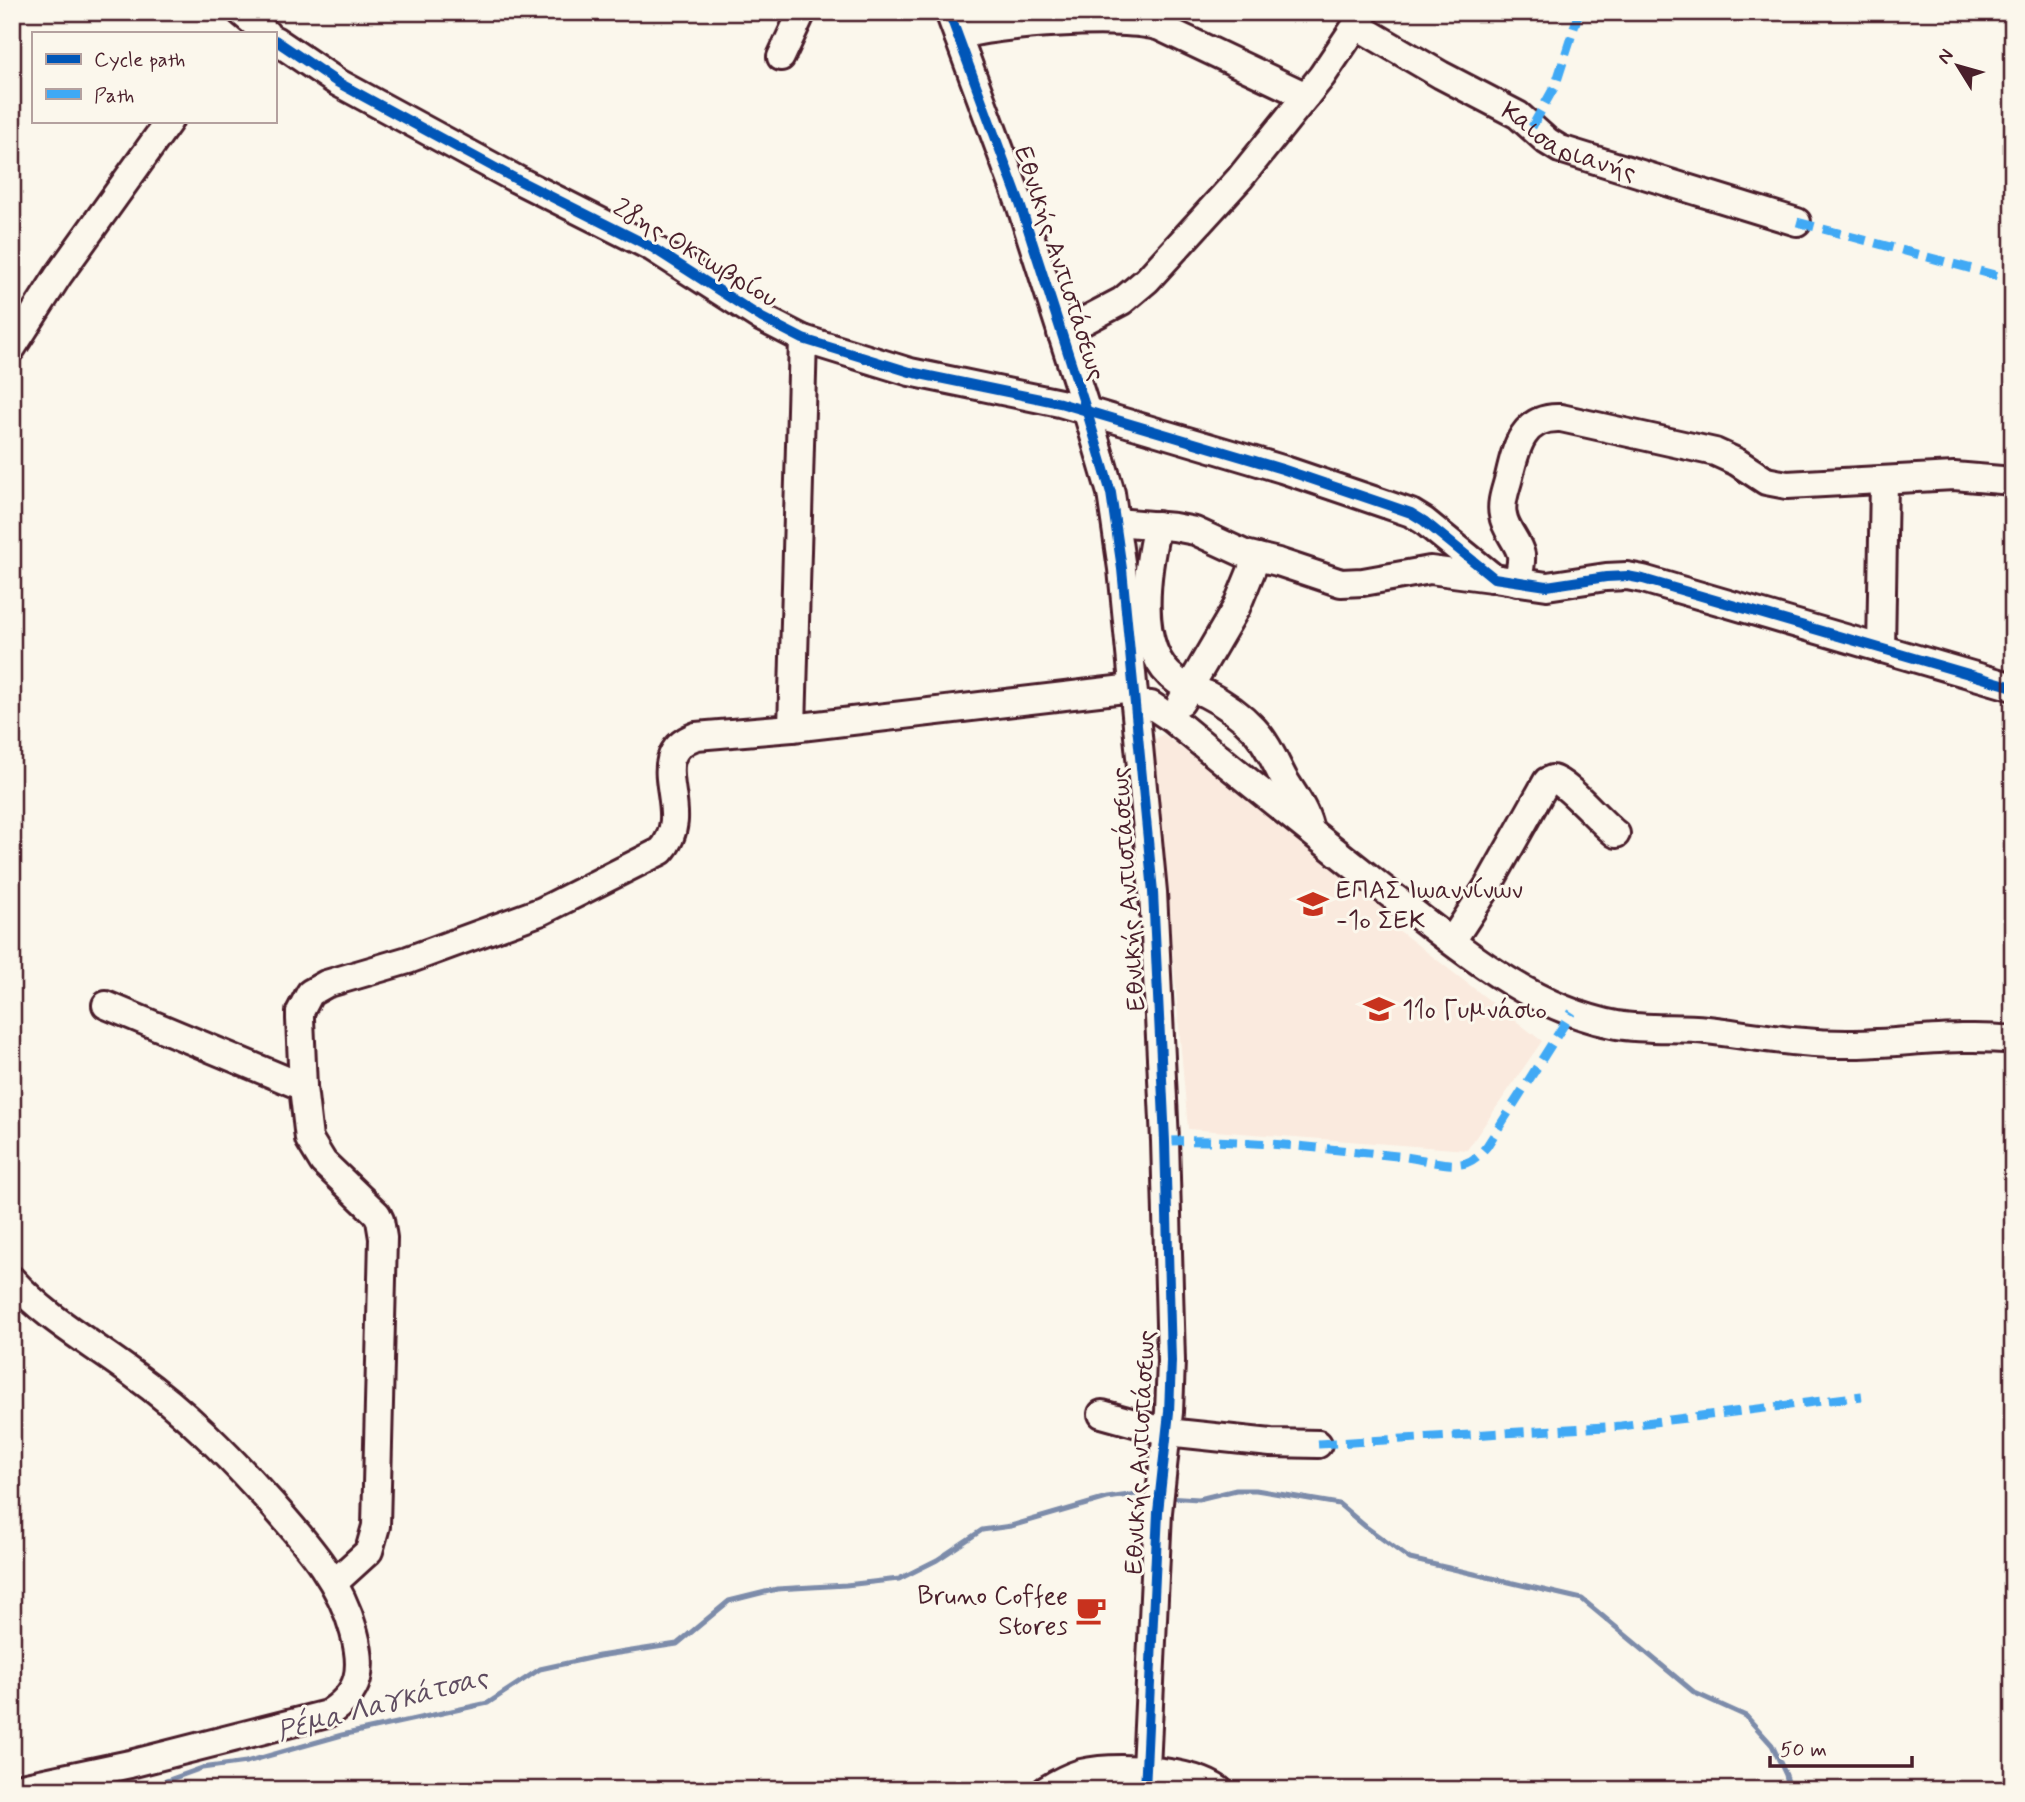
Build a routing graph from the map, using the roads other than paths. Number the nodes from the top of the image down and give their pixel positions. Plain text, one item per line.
1 (802, 12) edge
2 (239, 18) edge
3 (1056, 18) edge
4 (1361, 19) edge
5 (954, 24) edge
6 (264, 32) edge
7 (276, 41) edge
8 (781, 57) dead end
9 (1306, 96) junction
10 (168, 122) edge
11 (1797, 222) dead end
12 (1062, 333) junction
13 (803, 339) junction
14 (12, 348) edge
15 (1087, 412) junction
16 (1884, 481) junction
17 (2013, 481) edge
18 (1116, 522) junction
19 (1157, 525) junction
20 (1257, 558) junction
21 (1505, 580) junction
22 (1881, 649) junction
23 (1189, 688) junction
24 (2013, 688) edge
25 (1134, 696) junction
26 (1172, 719) junction
27 (792, 728) junction
28 (1310, 832) junction
29 (1616, 834) dead end
30 (1452, 941) junction
31 (106, 1005) dead end
32 (2013, 1040) edge
33 (303, 1087) junction
34 (12, 1280) edge
35 (1102, 1413) dead end
36 (1167, 1432) junction
37 (1318, 1444) dead end
38 (335, 1582) junction
39 (1145, 1780) edge
40 (12, 1789) edge
41 (1046, 1790) edge
42 (1220, 1790) edge

1 - 8 street
2 - 6 street
3 - 5 street
3 - 9 street
4 - 9 street
4 - 11 street, Καισαριανής
5 - 12 street, Εθνικής Αντιστάσεως
7 - 13 street, 28ης Οκτωβρίου
9 - 12 street
10 - 14 street
12 - 15 street, Εθνικής Αντιστάσεως
13 - 15 street, 28ης Οκτωβρίου
13 - 27 street
15 - 18 street, Εθνικής Αντιστάσεως
15 - 21 street, 28ης Οκτωβρίου
16 - 17 street
16 - 21 street
16 - 22 street
18 - 19 street
18 - 25 street, Εθνικής Αντιστάσεως
19 - 20 street
19 - 23 street
20 - 21 street
20 - 23 street
21 - 22 street
22 - 24 street
23 - 26 street
23 - 28 street
25 - 26 street
25 - 27 street
25 - 36 street, Εθνικής Αντιστάσεως
26 - 28 street
27 - 33 street
28 - 30 street
29 - 30 street
30 - 32 street
31 - 33 street
33 - 38 street
34 - 38 street
35 - 36 street
36 - 37 street
36 - 39 street, Εθνικής Αντιστάσεως
38 - 40 street
39 - 41 street
39 - 42 street

